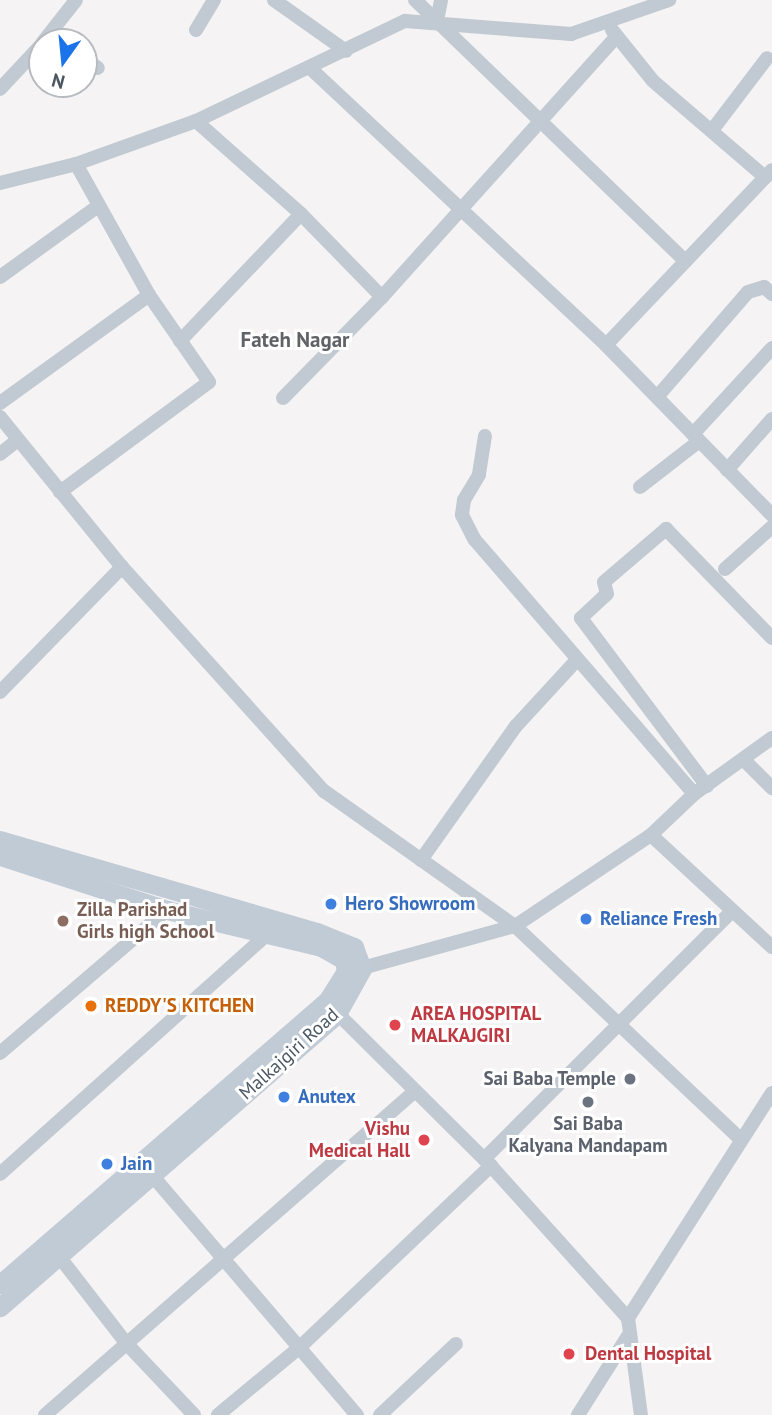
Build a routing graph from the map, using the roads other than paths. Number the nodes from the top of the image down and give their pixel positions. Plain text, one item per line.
1 (76, 0) edge
2 (214, 0) edge
3 (274, 0) edge
4 (415, 0) edge
5 (441, 0) edge
6 (669, 0) edge
7 (437, 21) junction
8 (607, 23) junction
9 (57, 28) edge
10 (196, 30) dead end
11 (617, 36) junction
12 (346, 51) junction
13 (767, 58) dead end
14 (28, 61) edge
15 (310, 68) junction
16 (0, 89) edge
17 (196, 121) junction
18 (541, 125) junction
19 (713, 129) junction
20 (76, 164) junction
21 (769, 173) edge
22 (0, 183) edge
23 (98, 206) junction
24 (462, 209) junction
25 (301, 215) junction
26 (685, 261) junction
27 (0, 277) edge
28 (772, 294) edge
29 (149, 295) junction
30 (382, 298) junction
31 (180, 341) junction
32 (606, 345) junction
33 (772, 348) edge
34 (657, 397) junction
35 (283, 398) dead end
36 (0, 403) edge
37 (0, 417) edge
38 (772, 419) edge
39 (485, 436) dead end
40 (696, 437) junction
41 (18, 440) junction
42 (0, 454) edge
43 (727, 470) junction
44 (640, 487) dead end
45 (60, 492) junction
46 (772, 515) edge
47 (772, 527) edge
48 (122, 567) junction
49 (725, 569) dead end
50 (772, 638) edge
51 (577, 660) junction
52 (0, 692) edge
53 (772, 738) edge
54 (744, 760) junction
55 (708, 786) junction
56 (772, 788) edge
57 (694, 794) junction
58 (651, 835) junction
59 (0, 840) edge
60 (0, 856) edge
61 (421, 860) junction
62 (167, 910) junction
63 (730, 913) junction
64 (515, 926) junction
65 (265, 936) junction
66 (772, 947) edge
67 (354, 970) junction
68 (331, 1008) junction
69 (622, 1023) junction
70 (0, 1053) edge
71 (414, 1092) junction
72 (772, 1093) edge
73 (741, 1140) junction
74 (488, 1163) junction
75 (0, 1174) edge
76 (151, 1174) junction
77 (94, 1212) junction
78 (58, 1255) junction
79 (228, 1260) junction
80 (0, 1283) edge
81 (0, 1307) edge
82 (628, 1318) junction
83 (628, 1336) junction
84 (126, 1343) junction
85 (456, 1344) dead end
86 (301, 1346) junction
87 (45, 1415) edge
88 (194, 1415) edge
89 (218, 1415) edge
90 (357, 1415) edge
91 (380, 1415) edge
92 (578, 1415) edge
93 (641, 1415) edge

1 - 9 street
2 - 10 street
3 - 12 street
4 - 7 street
5 - 7 street
6 - 8 street
7 - 8 street
7 - 12 street
7 - 18 street
8 - 11 street
11 - 18 street
11 - 19 street
12 - 15 street
13 - 19 street
14 - 16 street
15 - 17 street
15 - 24 street
17 - 20 street
17 - 25 street
18 - 24 street
18 - 26 street
19 - 21 street
20 - 22 street
20 - 23 street
21 - 26 street
23 - 27 street
23 - 29 street
24 - 30 street
24 - 32 street
25 - 30 street
25 - 31 street
26 - 32 street
28 - 34 street
29 - 31 street
29 - 36 street
30 - 35 street
31 - 45 street
32 - 34 street
33 - 40 street
34 - 40 street
37 - 41 street
38 - 43 street
39 - 51 street
40 - 43 street
40 - 44 street
41 - 42 street
41 - 45 street
43 - 46 street
45 - 48 street
47 - 49 street
48 - 52 street
48 - 61 street
50 - 55 street
51 - 57 street
51 - 61 street
53 - 54 street
54 - 55 street
54 - 56 street
55 - 57 street
57 - 58 street
58 - 63 street
58 - 64 street
59 - 67 main road
60 - 62 main road
61 - 64 street
62 - 65 main road
62 - 70 street
63 - 66 street
63 - 69 street
64 - 67 street
64 - 69 street
65 - 67 main road
65 - 75 street
67 - 68 main road, Malkajgiri Road
68 - 71 street
68 - 76 main road, Malkajgiri Road
68 - 77 main road, Malkajgiri Road
69 - 73 street
69 - 74 street
71 - 74 street
71 - 79 street
72 - 73 street
73 - 82 street
74 - 82 street
74 - 86 street
76 - 77 main road, Malkajgiri Road
76 - 79 street
77 - 78 main road, Malkajgiri Road
77 - 80 main road, Malkajgiri Road
78 - 81 main road, Malkajgiri Road
78 - 84 street
79 - 84 street
79 - 86 street
82 - 83 street
83 - 92 street
83 - 93 street
84 - 87 street
84 - 88 street
85 - 91 street
86 - 89 street
86 - 90 street

